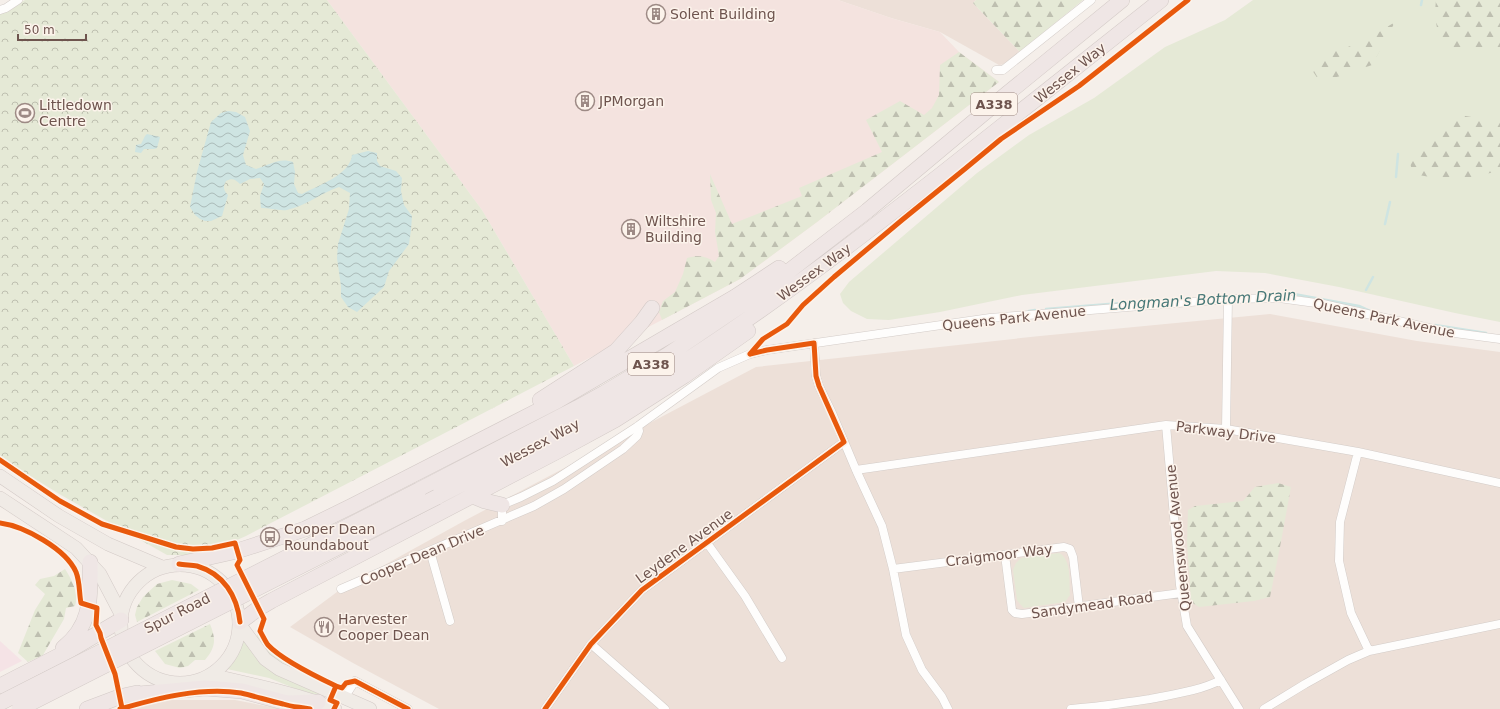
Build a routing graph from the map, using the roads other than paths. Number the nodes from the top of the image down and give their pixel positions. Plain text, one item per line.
1 (18, 0) edge
2 (1091, 0) edge
3 (1122, 0) edge
4 (1161, 0) edge
5 (0, 10) edge
6 (996, 70) dead end
7 (867, 211) junction
8 (852, 244) junction
9 (1228, 299) junction
10 (652, 308) dead end
11 (1500, 339) edge
12 (814, 343) junction
13 (1166, 424) junction
14 (638, 426) junction
15 (1226, 429) junction
16 (844, 442) junction
17 (1358, 452) junction
18 (856, 470) junction
19 (414, 475) junction
20 (0, 476) edge
21 (1500, 483) edge
22 (418, 490) joint
23 (473, 496) junction
24 (437, 497) joint
25 (0, 498) edge
26 (502, 505) junction
27 (502, 521) junction
28 (707, 544) junction
29 (430, 551) junction
30 (1005, 555) junction
31 (90, 562) junction
32 (178, 564) junction
33 (162, 567) junction
34 (893, 568) junction
35 (341, 589) dead end
36 (1181, 593) junction
37 (1080, 607) junction
38 (121, 617) junction
39 (450, 621) dead end
40 (240, 623) junction
41 (1500, 624) edge
42 (591, 644) junction
43 (1369, 651) junction
44 (782, 658) dead end
45 (47, 662) junction
46 (211, 675) junction
47 (1221, 680) junction
48 (177, 683) junction
49 (0, 686) edge
50 (128, 695) junction
51 (344, 698) junction
52 (318, 702) junction
53 (0, 703) edge
54 (19, 709) edge
55 (87, 709) edge
56 (335, 709) edge
57 (370, 709) edge
58 (408, 709) edge
59 (545, 709) edge
60 (664, 709) edge
61 (949, 709) edge
62 (1071, 709) edge
63 (1239, 709) edge
64 (1264, 709) edge

1 - 5 street
2 - 6 street
3 - 7 highway, Wessex Way / A338
4 - 8 highway, Wessex Way / A338
7 - 19 highway
7 - 22 highway, Wessex Way / A338
8 - 23 highway
8 - 24 highway, Wessex Way / A338
9 - 11 street, Queens Park Avenue
9 - 12 street, Queens Park Avenue
9 - 15 street
10 - 19 highway
12 - 14 street, Cooper Dean Drive
12 - 16 street
13 - 15 street, Parkway Drive
13 - 18 street, Parkway Drive
13 - 36 street, Queenswood Avenue
14 - 26 street, Cooper Dean Drive
14 - 27 street, Cooper Dean Drive
15 - 17 street, Parkway Drive
16 - 18 street
16 - 28 street, Leydene Avenue
17 - 21 street, Parkway Drive
17 - 43 street
18 - 34 street
19 - 32 highway
20 - 33 main road
22 - 53 highway, Spur Road / A338, bridge
23 - 26 highway
23 - 40 highway
24 - 54 highway, Spur Road / A338, bridge
25 - 31 main road
26 - 27 street, Cooper Dean Drive
27 - 29 street, Cooper Dean Drive
28 - 42 street, Leydene Avenue
28 - 44 street
29 - 35 street, Cooper Dean Drive
29 - 39 street
30 - 34 street, Craigmoor Way
30 - 37 street, Craigmoor Way
30 - 37 street, Sandymead Road
31 - 38 main road
31 - 45 highway
32 - 33 main road
32 - 40 main road
33 - 38 main road
34 - 61 street
36 - 37 street, Sandymead Road
36 - 47 street, Queenswood Avenue
38 - 45 highway
38 - 48 main road
40 - 46 main road
40 - 51 main road
41 - 43 street
42 - 59 street, Leydene Avenue
42 - 60 street
43 - 64 street
45 - 49 highway
46 - 48 main road
46 - 52 main road
47 - 62 street
47 - 63 street, Queenswood Avenue
48 - 50 highway
50 - 52 highway
50 - 55 highway
51 - 57 main road
51 - 58 street
52 - 56 main road

